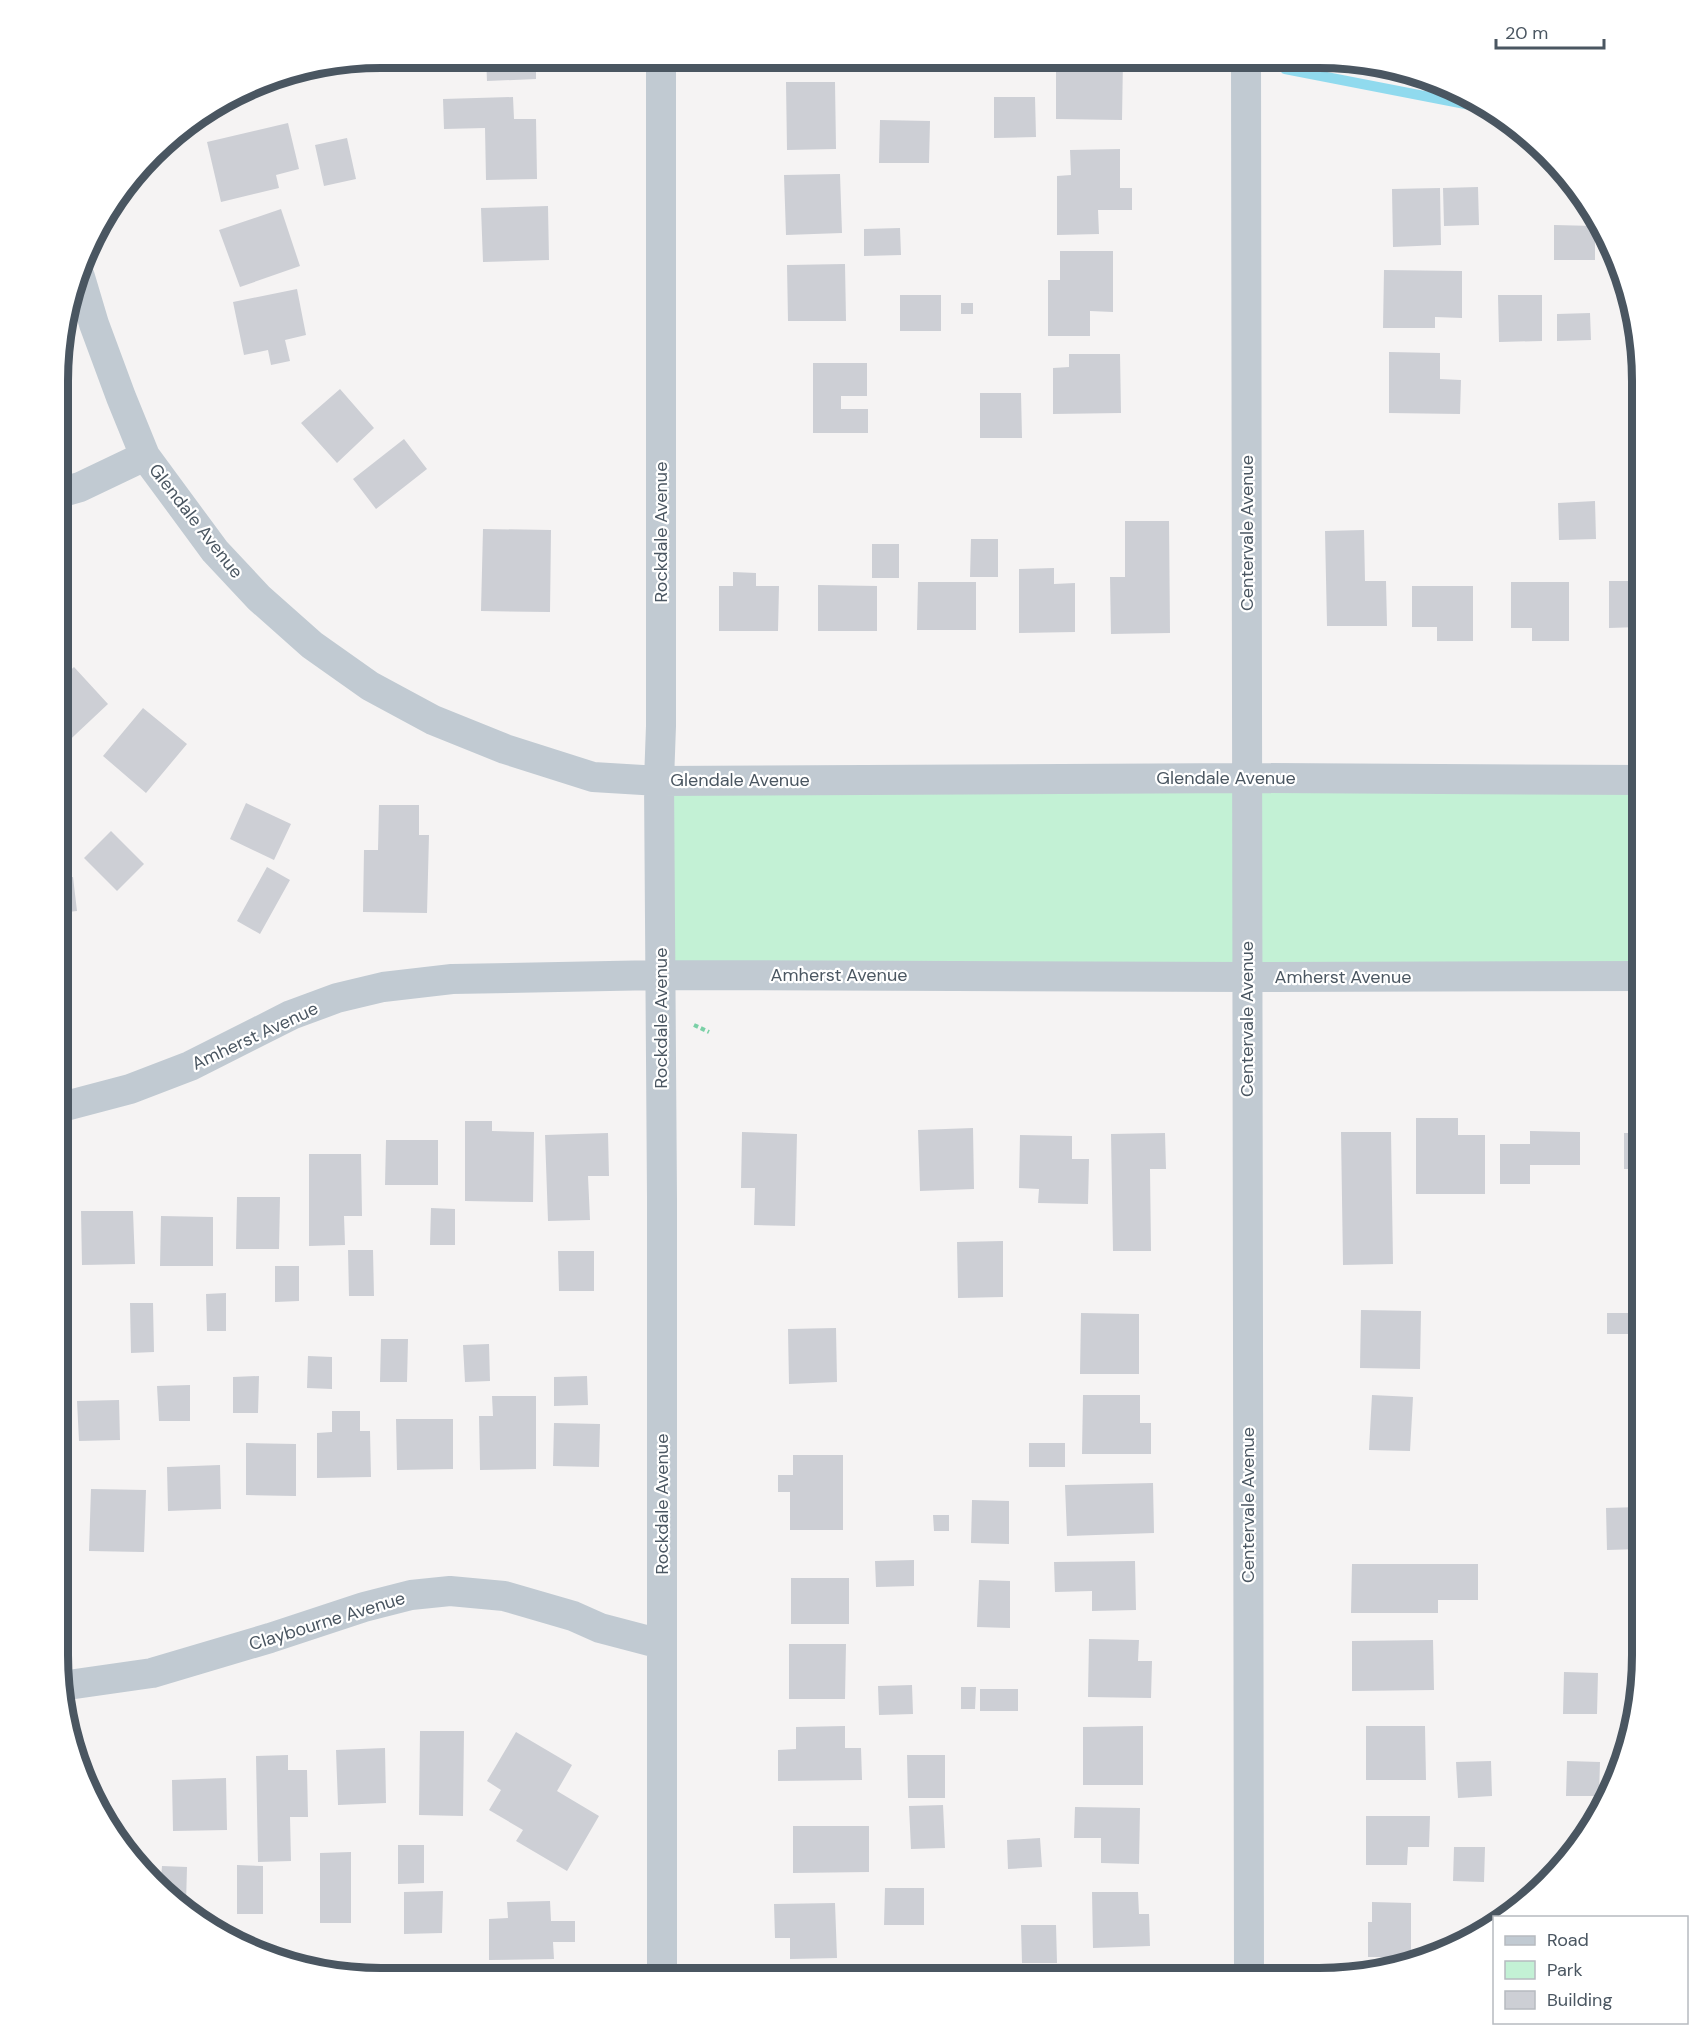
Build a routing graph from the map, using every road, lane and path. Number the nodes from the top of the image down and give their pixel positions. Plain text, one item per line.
1 (661, 68) edge
2 (1246, 68) edge
3 (82, 285) edge
4 (145, 456) junction
5 (68, 491) edge
6 (1247, 778) junction
7 (1632, 780) edge
8 (659, 781) junction
9 (660, 975) junction
10 (1632, 976) edge
11 (1247, 977) junction
12 (688, 1023) dead end
13 (709, 1032) dead end
14 (68, 1105) edge
15 (661, 1644) junction
16 (69, 1685) edge
17 (662, 1968) edge
18 (1249, 1968) edge

1 - 8 street, Rockdale Avenue
2 - 6 street, Centervale Avenue
3 - 4 street, Glendale Avenue
4 - 5 street
4 - 8 street, Glendale Avenue
6 - 7 street, Glendale Avenue
6 - 8 street, Glendale Avenue
6 - 11 street, Centervale Avenue
8 - 9 street, Rockdale Avenue
9 - 11 street, Amherst Avenue
9 - 14 street, Amherst Avenue
9 - 15 street, Rockdale Avenue
10 - 11 street, Amherst Avenue
11 - 18 street, Centervale Avenue
12 - 13 path
15 - 16 street, Claybourne Avenue
15 - 17 street, Rockdale Avenue

